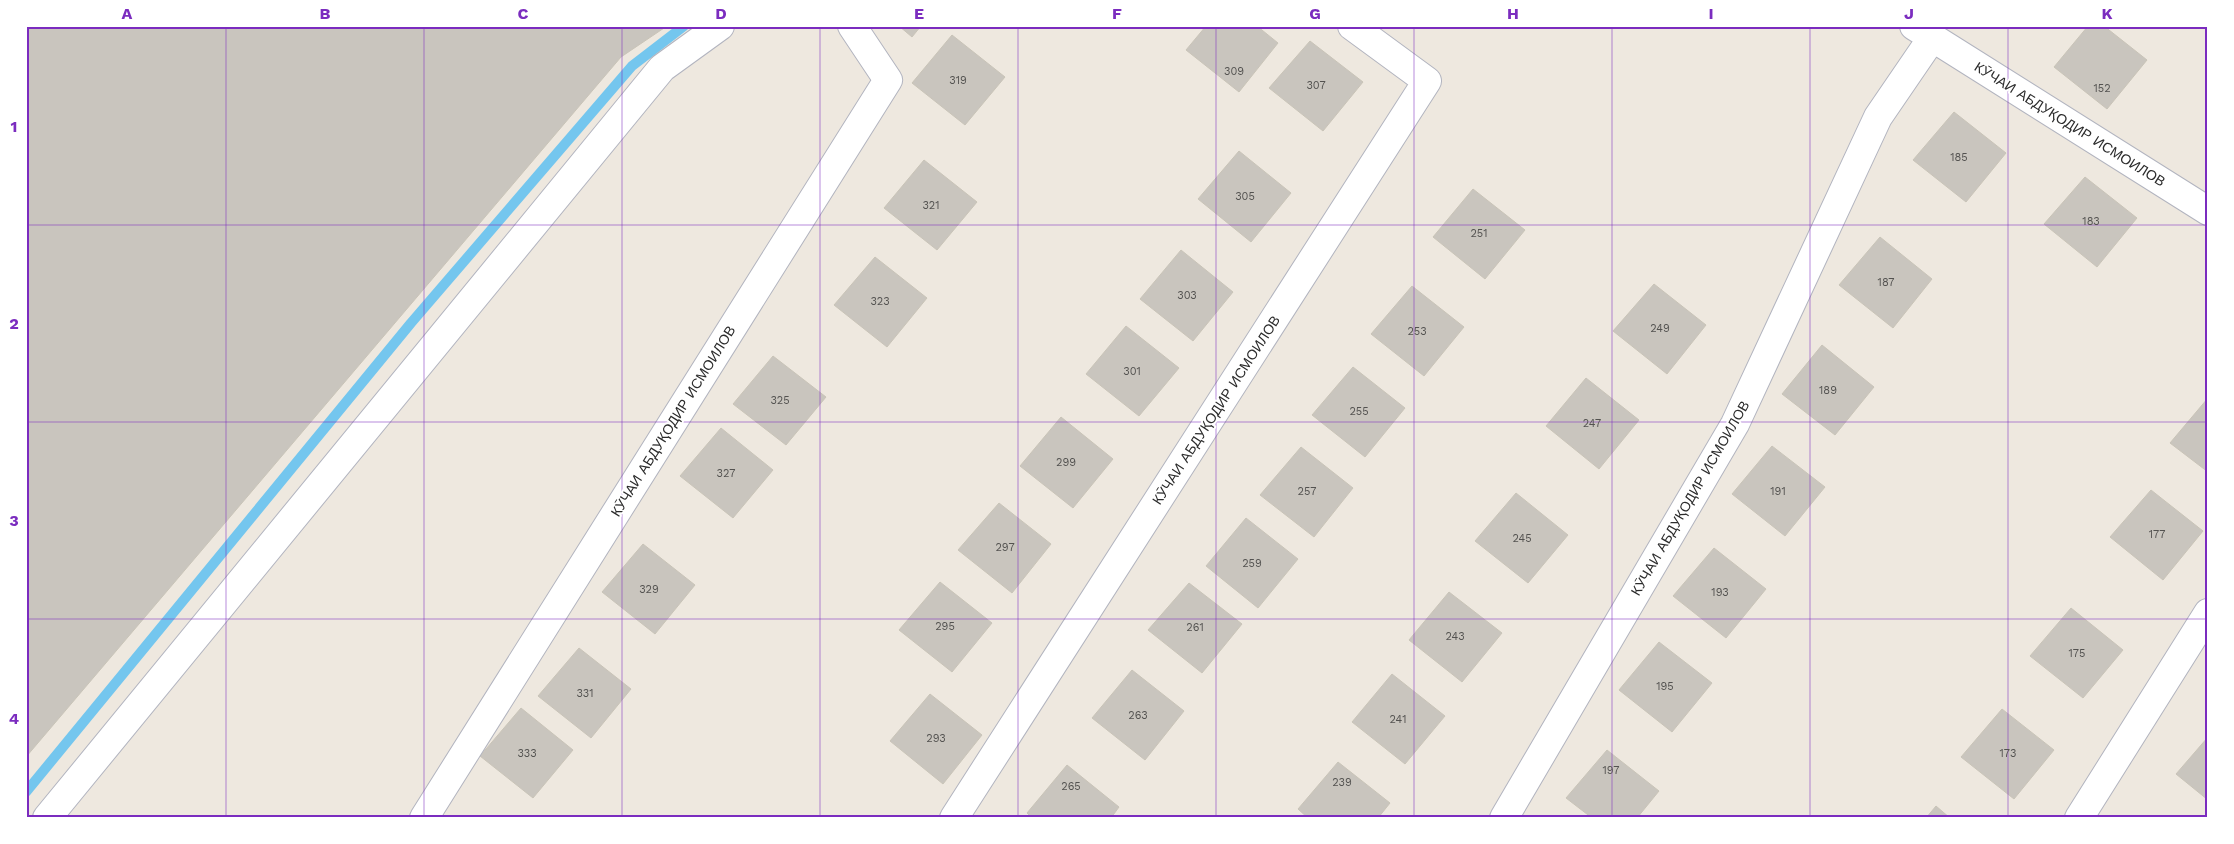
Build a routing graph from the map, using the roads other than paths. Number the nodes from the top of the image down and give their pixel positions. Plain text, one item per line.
1 (720, 26) edge
2 (852, 26) edge
3 (1352, 26) edge
4 (1923, 32) edge
5 (2208, 211) edge
6 (2208, 613) edge
7 (48, 818) edge
8 (424, 818) edge
9 (954, 818) edge
10 (1504, 818) edge
11 (2079, 818) edge

1 - 7 street
2 - 8 street, КӮЧАИ АБДУҚОДИР ИСМОИЛОВ
3 - 9 street, КӮЧАИ АБДУҚОДИР ИСМОИЛОВ
4 - 5 street, КӮЧАИ АБДУҚОДИР ИСМОИЛОВ
4 - 10 street, КӮЧАИ АБДУҚОДИР ИСМОИЛОВ
6 - 11 street

